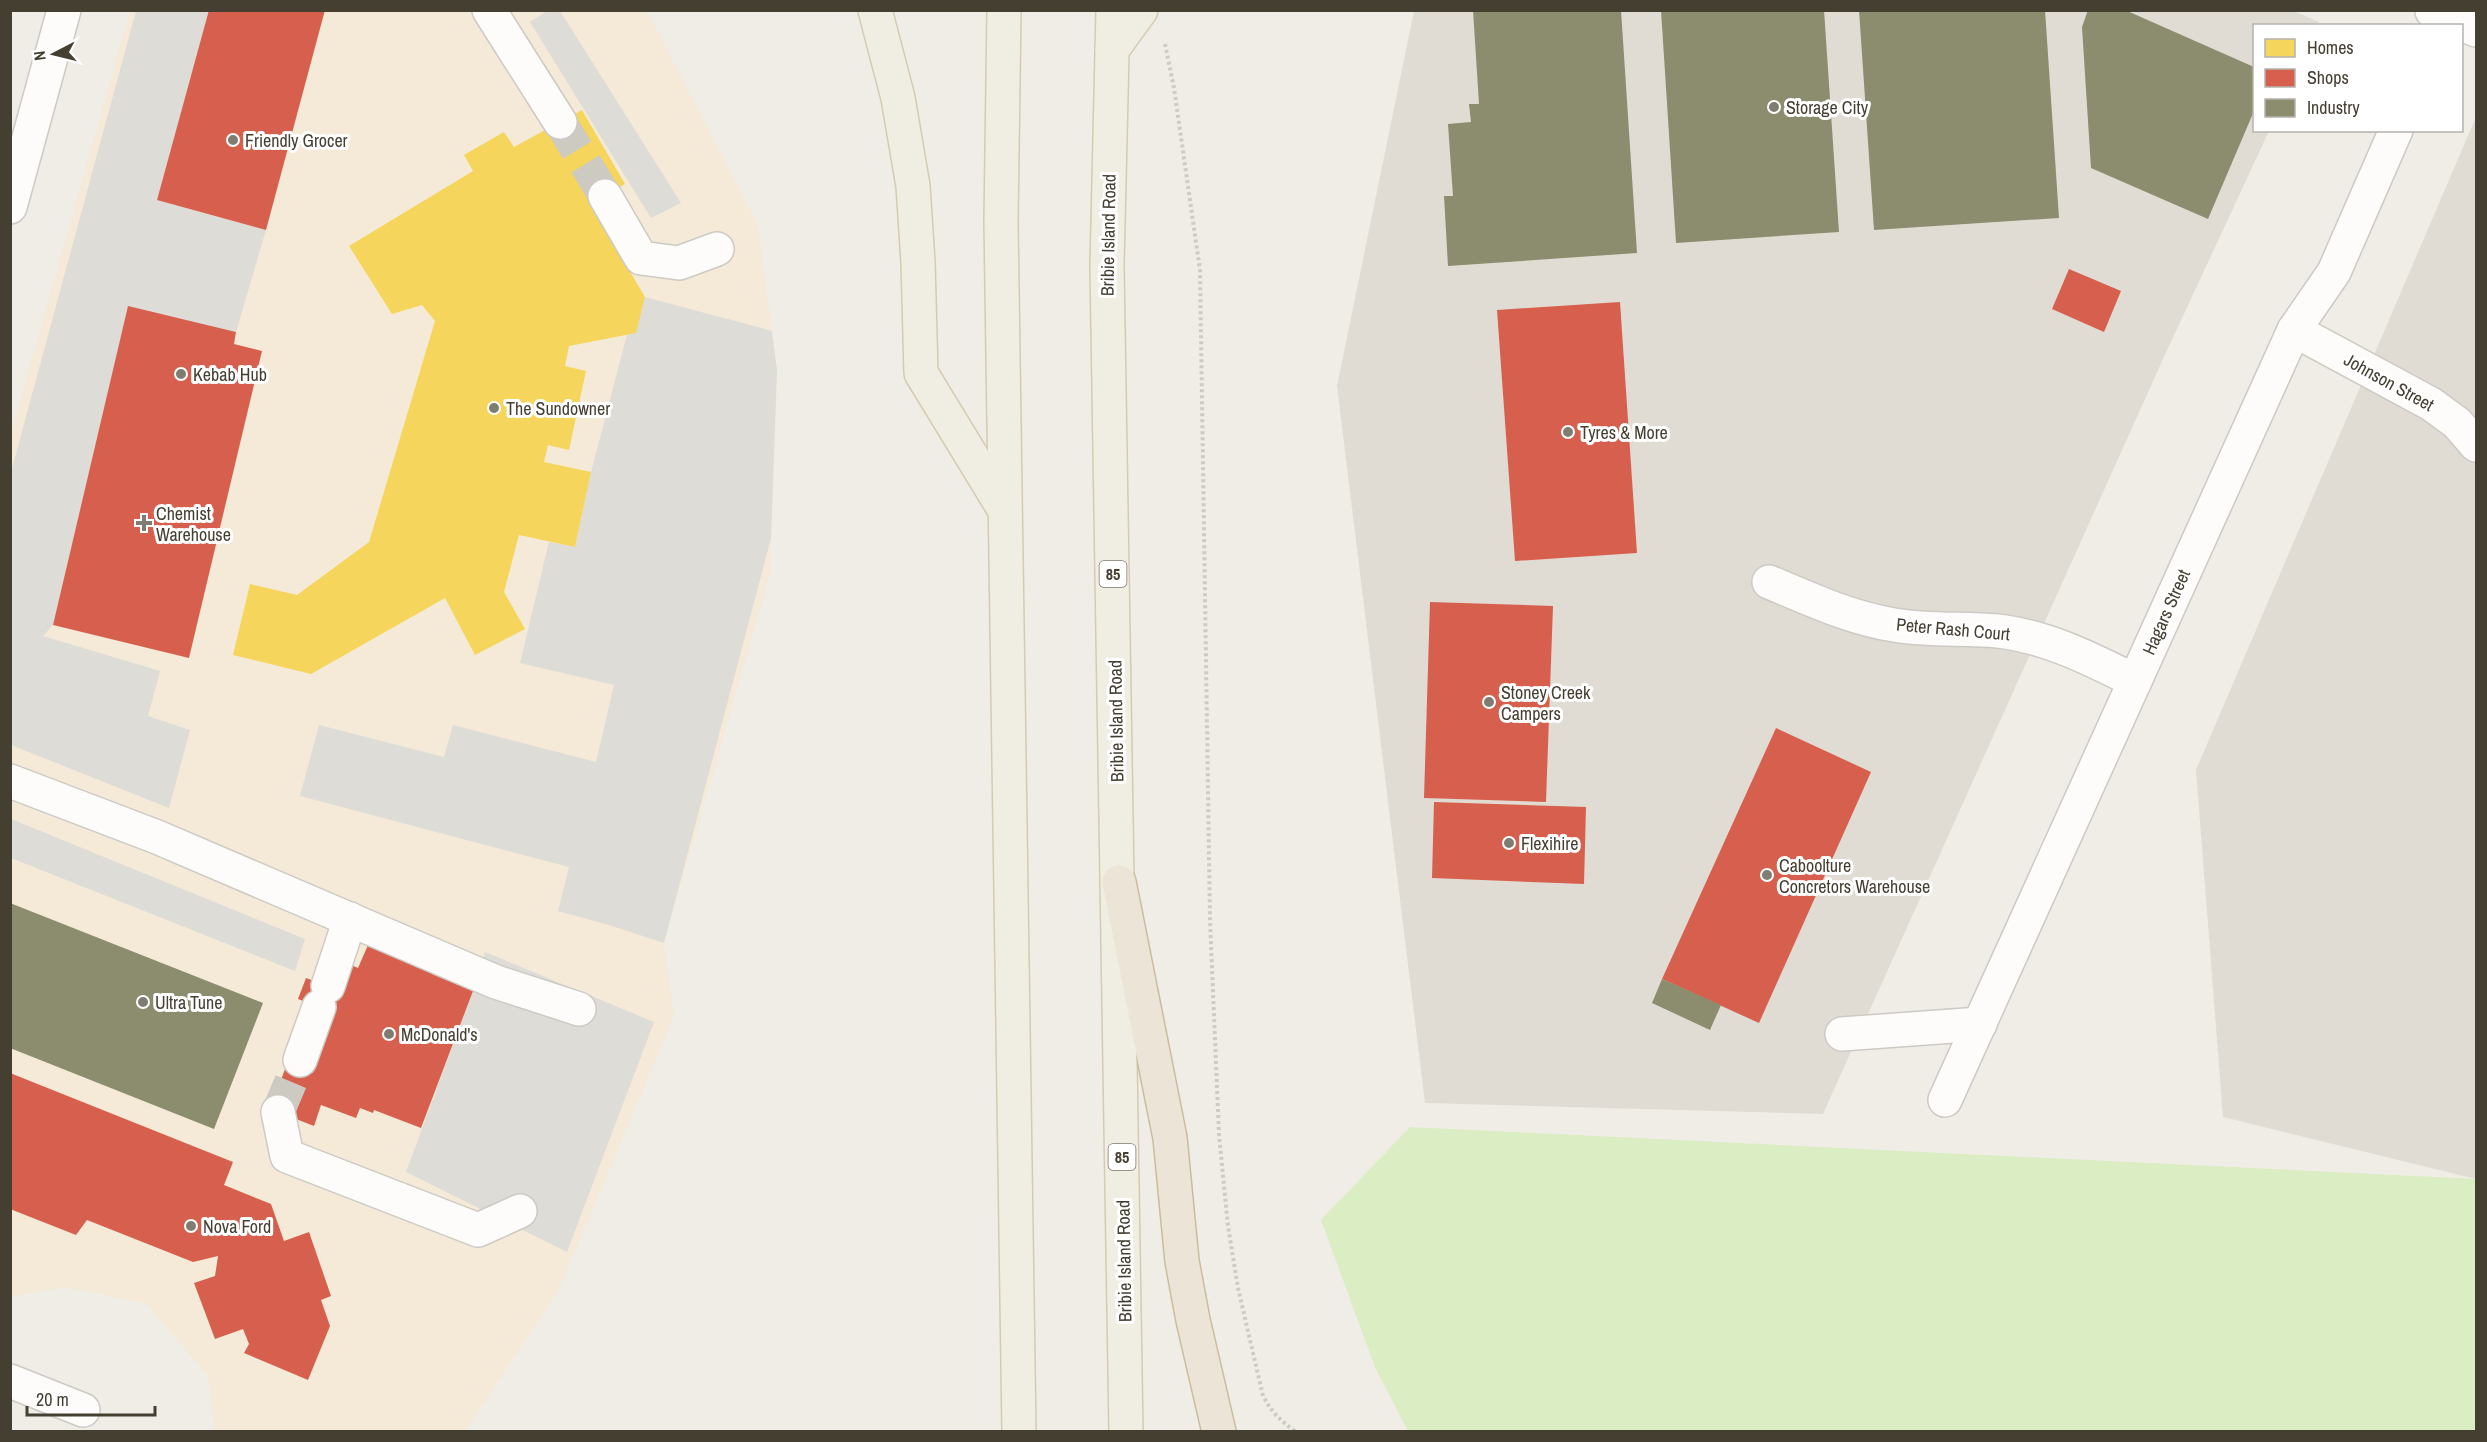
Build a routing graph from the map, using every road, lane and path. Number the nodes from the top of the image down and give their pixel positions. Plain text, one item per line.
1 (64, 10) edge
2 (489, 10) edge
3 (874, 10) edge
4 (1004, 10) edge
5 (1113, 10) edge
6 (2431, 16) edge
7 (1152, 22) edge
8 (2457, 24) edge
9 (1112, 50) junction
10 (560, 122) tunnel mouth
11 (2395, 132) edge
12 (605, 196) tunnel mouth
13 (10, 207) edge
14 (717, 249) dead end
15 (2294, 330) junction
16 (2476, 445) edge
17 (1004, 510) junction
18 (1769, 582) dead end
19 (2135, 681) junction
20 (10, 781) edge
21 (1119, 882) junction
22 (350, 919) junction
23 (579, 1009) dead end
24 (1980, 1024) junction
25 (1842, 1034) dead end
26 (300, 1060) tunnel mouth
27 (1945, 1100) dead end
28 (278, 1112) tunnel mouth
29 (520, 1211) dead end
30 (10, 1381) edge
31 (83, 1410) dead end
32 (1019, 1431) edge
33 (1126, 1431) edge
34 (1219, 1431) edge
35 (1296, 1431) edge

1 - 13 street
2 - 10 street
3 - 17 main road
4 - 17 main road
5 - 9 main road, Bribie Island Road / 85
6 - 8 street
7 - 9 main road
7 - 35 path
9 - 21 main road, Bribie Island Road / 85
11 - 15 street, Hagars Street
12 - 14 street
15 - 16 street, Johnson Street
15 - 19 street, Hagars Street
17 - 32 main road
18 - 19 street, Peter Rash Court
19 - 24 street, Hagars Street
20 - 22 street
21 - 33 main road, Bribie Island Road / 85
21 - 34 highway
22 - 23 street
22 - 26 street
24 - 25 street
24 - 27 street, Hagars Street
28 - 29 street
30 - 31 street

